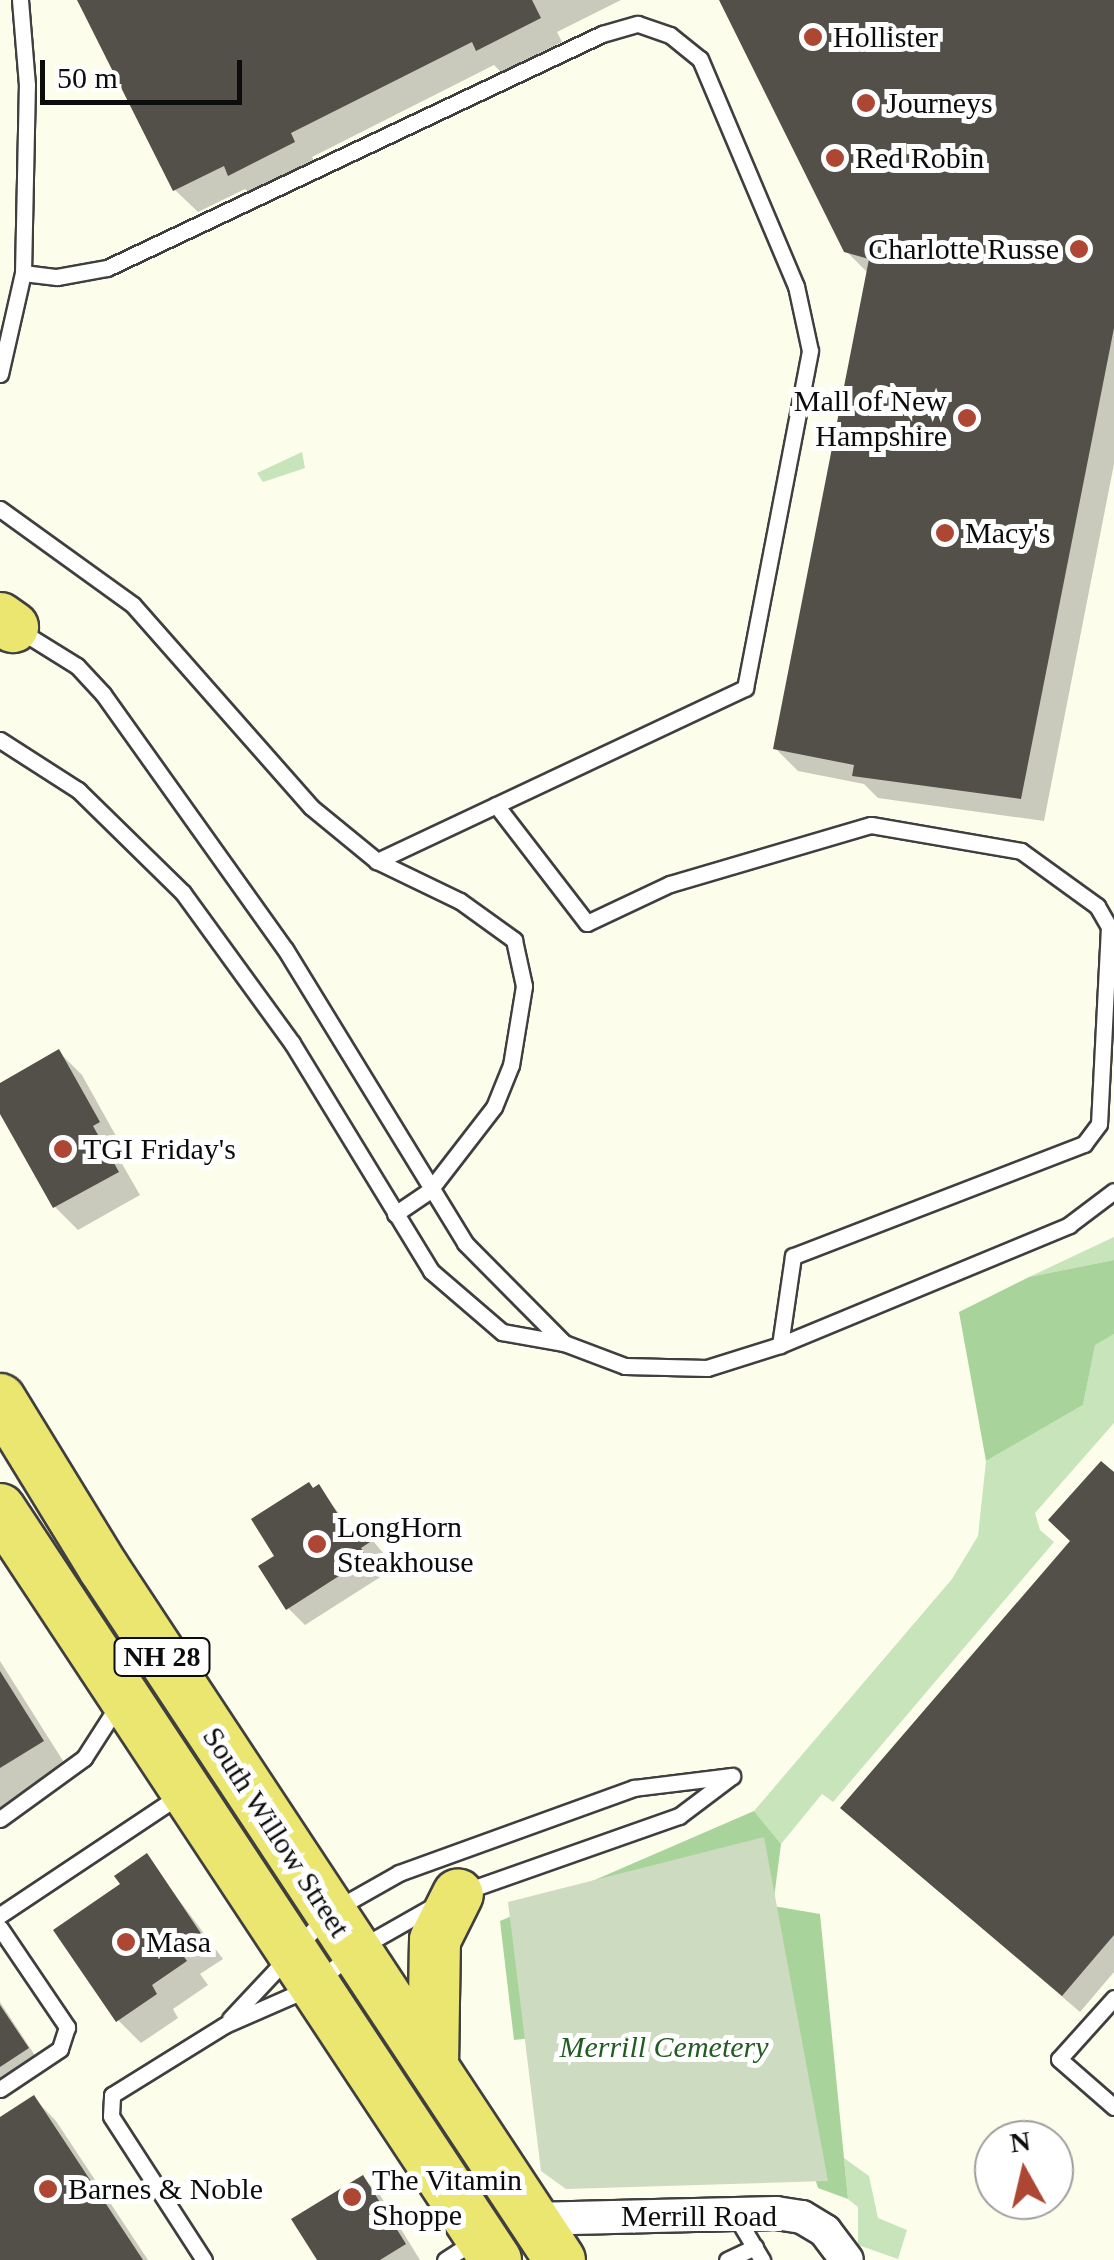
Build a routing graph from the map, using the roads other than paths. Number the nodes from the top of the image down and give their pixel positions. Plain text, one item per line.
1 (20, 0) edge
2 (23, 273) junction
3 (0, 374) edge
4 (0, 509) edge
5 (4, 623) edge
6 (0, 740) edge
7 (496, 805) junction
8 (376, 861) junction
9 (1114, 1191) edge
10 (430, 1192) junction
11 (395, 1214) junction
12 (564, 1343) junction
13 (780, 1344) junction
14 (0, 1399) edge
15 (0, 1509) edge
16 (123, 1697) junction
17 (186, 1791) junction
18 (0, 1819) edge
19 (458, 1894) junction
20 (0, 1915) edge
21 (0, 1928) edge
22 (342, 1931) junction
23 (300, 1968) junction
24 (1114, 1998) edge
25 (224, 2025) junction
26 (433, 2066) junction
27 (0, 2090) edge
28 (1114, 2107) edge
29 (734, 2213) junction
30 (532, 2219) junction
31 (474, 2252) edge
32 (759, 2254) edge
33 (204, 2260) edge
34 (560, 2260) edge
35 (727, 2260) edge
36 (847, 2260) edge

1 - 2 lane
2 - 3 lane
2 - 7 lane
4 - 8 lane
5 - 10 lane
6 - 11 lane
7 - 8 lane
7 - 13 lane
8 - 10 lane
9 - 13 lane
10 - 11 lane
10 - 12 lane
11 - 12 lane
12 - 13 lane
14 - 22 main road, South Willow Street / NH 28
15 - 16 main road, South Willow Street / NH 28
16 - 17 main road, South Willow Street / NH 28
16 - 18 lane
17 - 20 lane
17 - 23 main road, South Willow Street / NH 28
19 - 22 lane
19 - 22 lane
19 - 26 main road
21 - 27 lane
22 - 23 lane
22 - 23 lane
22 - 26 main road, South Willow Street / NH 28
23 - 25 lane
23 - 25 lane
23 - 31 main road, South Willow Street / NH 28
24 - 28 lane
25 - 33 lane
26 - 30 main road, South Willow Street / NH 28
29 - 30 street, Merrill Road
29 - 32 lane
29 - 36 street, Merrill Road
30 - 34 main road, South Willow Street / NH 28
32 - 35 lane

